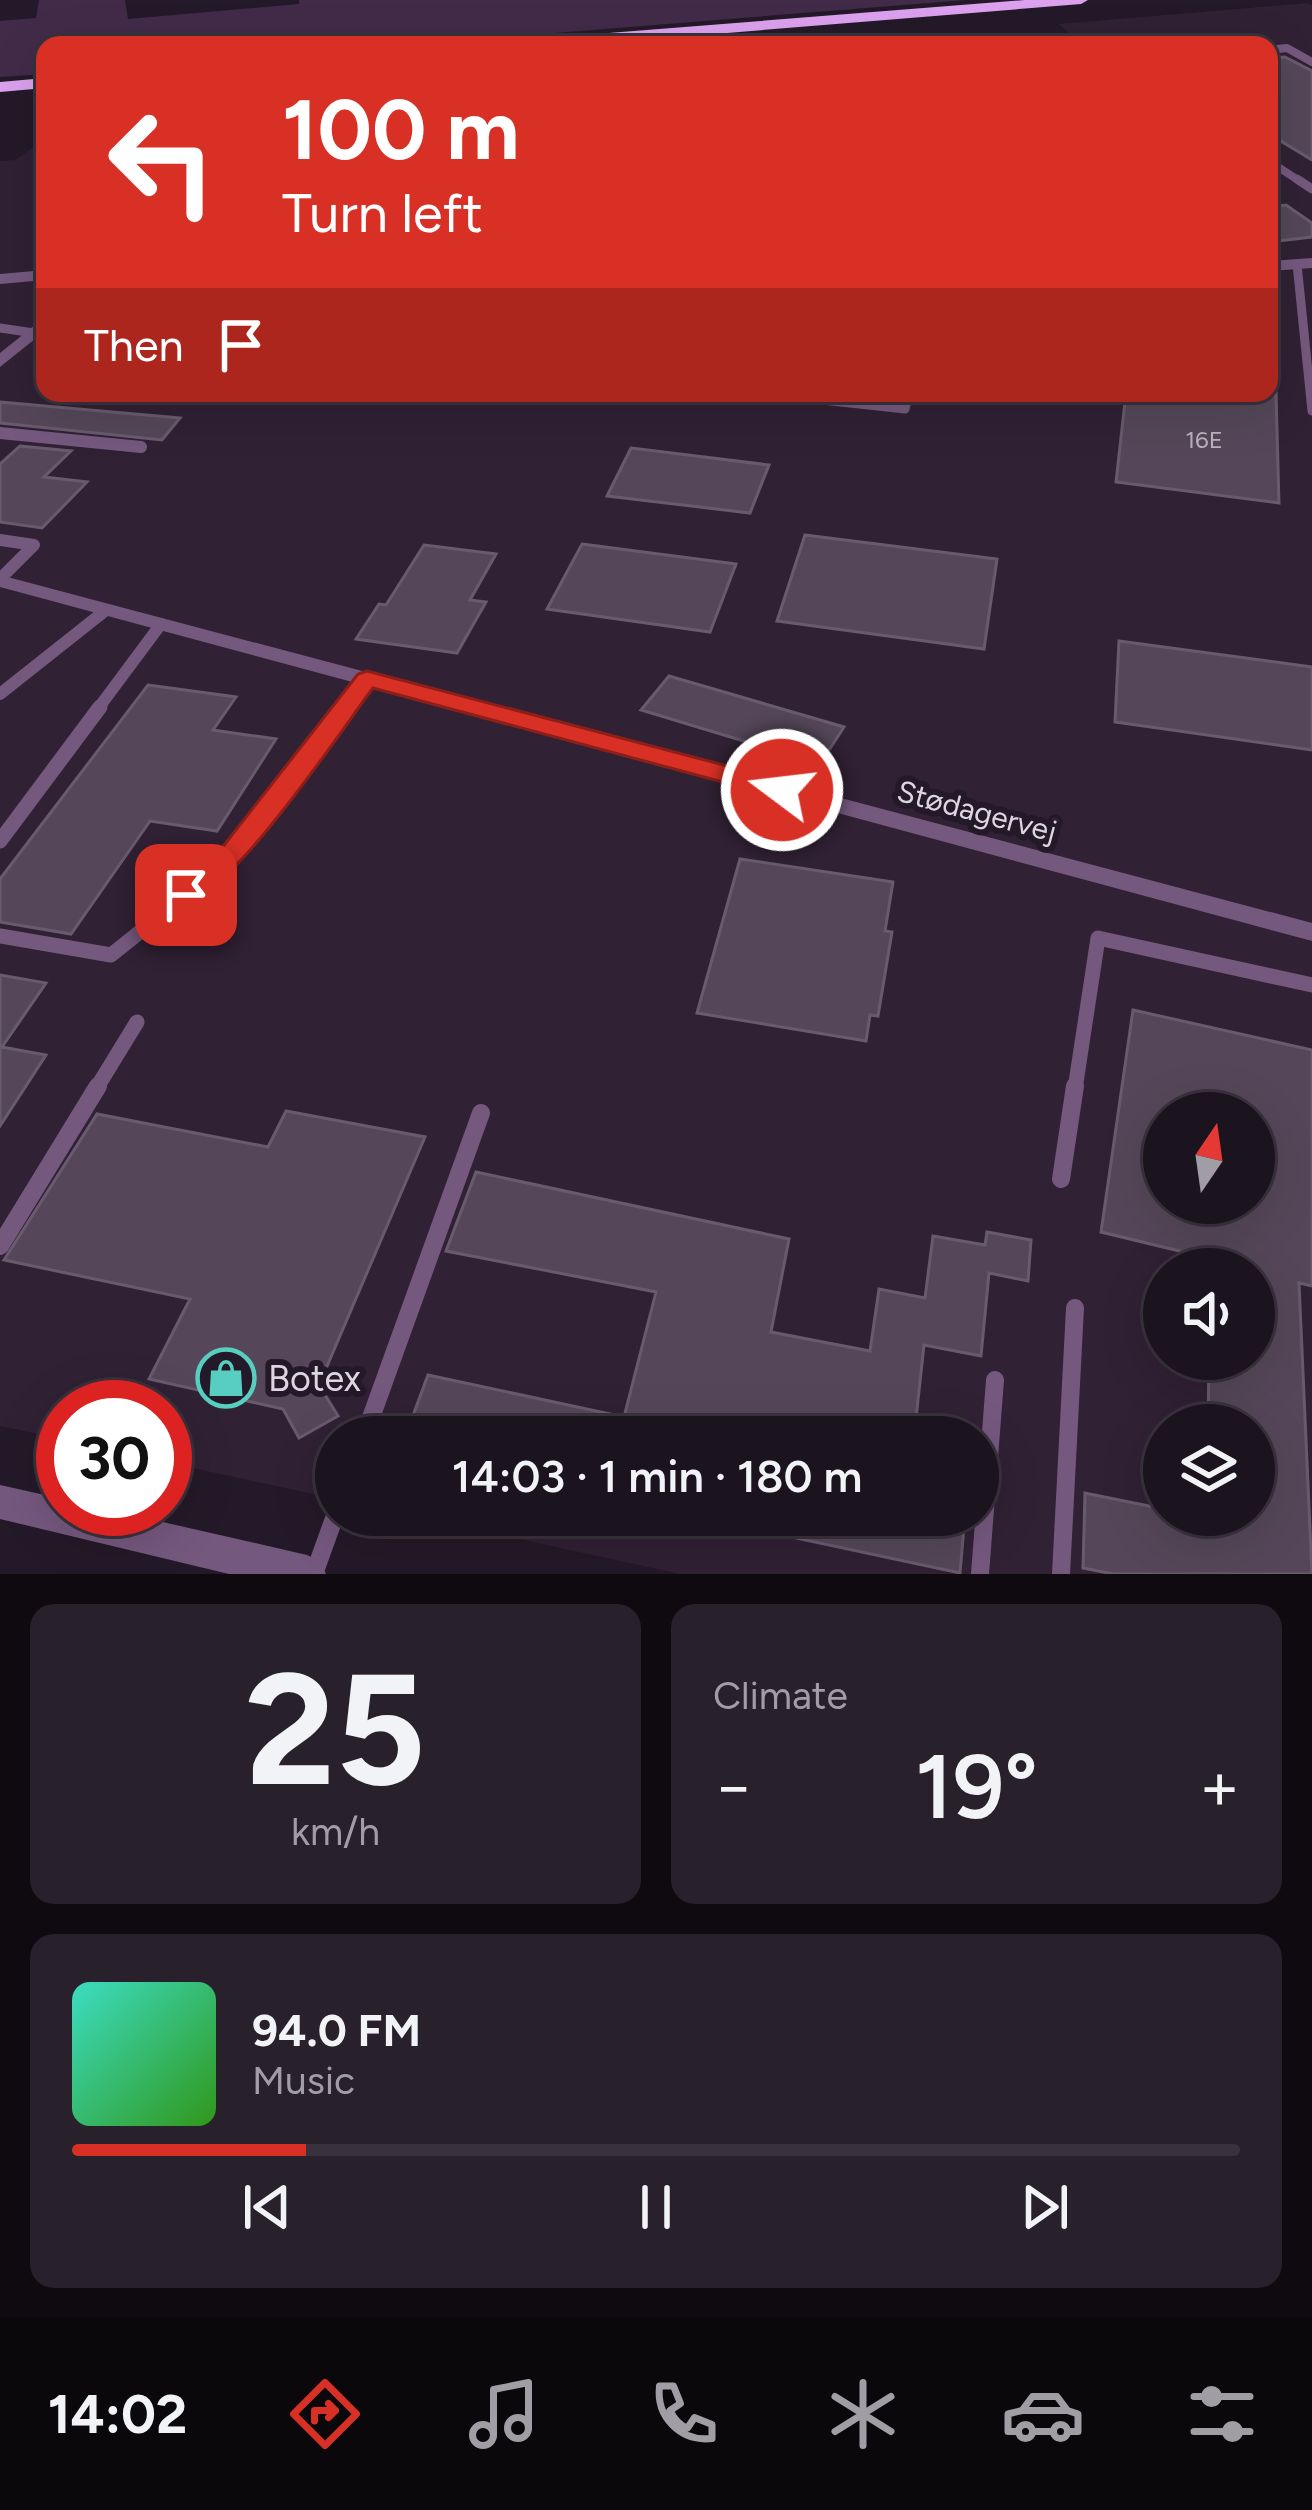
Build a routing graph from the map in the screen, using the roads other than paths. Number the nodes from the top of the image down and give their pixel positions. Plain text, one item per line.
1 (1081, 0) edge
2 (632, 36) edge
3 (1278, 49) edge
4 (1312, 62) edge
5 (36, 84) edge
6 (0, 87) edge
7 (1278, 166) edge
8 (1312, 189) edge
9 (1305, 264) edge
10 (36, 276) edge
11 (0, 279) edge
12 (0, 328) edge
13 (36, 334) edge
14 (36, 335) edge
15 (0, 362) edge
16 (835, 402) edge
17 (906, 402) edge
18 (1312, 411) edge
19 (0, 433) edge
20 (141, 447) dead end
21 (0, 540) edge
22 (0, 580) edge
23 (106, 610) junction
24 (161, 624) junction
25 (367, 679) junction
26 (0, 694) edge
27 (0, 841) edge
28 (1312, 932) edge
29 (0, 936) edge
30 (1312, 985) edge
31 (137, 1022) dead end
32 (482, 1113) dead end
33 (1061, 1179) dead end
34 (0, 1246) edge
35 (1075, 1309) dead end
36 (995, 1380) dead end
37 (372, 1416) edge
38 (0, 1502) edge
39 (326, 1536) edge
40 (310, 1574) edge
41 (980, 1574) edge
42 (1061, 1574) edge

1 - 2 highway
3 - 4 lane
5 - 6 highway
7 - 8 lane
9 - 18 lane
10 - 11 street
12 - 13 lane
14 - 15 street
16 - 17 lane
19 - 20 lane
21 - 22 lane
22 - 23 street, Stødagervej
23 - 24 street, Stødagervej
23 - 26 lane
24 - 25 street, Stødagervej
24 - 27 lane
25 - 28 street, Stødagervej
25 - 29 lane
30 - 33 lane
31 - 34 lane
32 - 37 lane
35 - 42 lane
36 - 41 lane
38 - 40 street
39 - 40 lane

